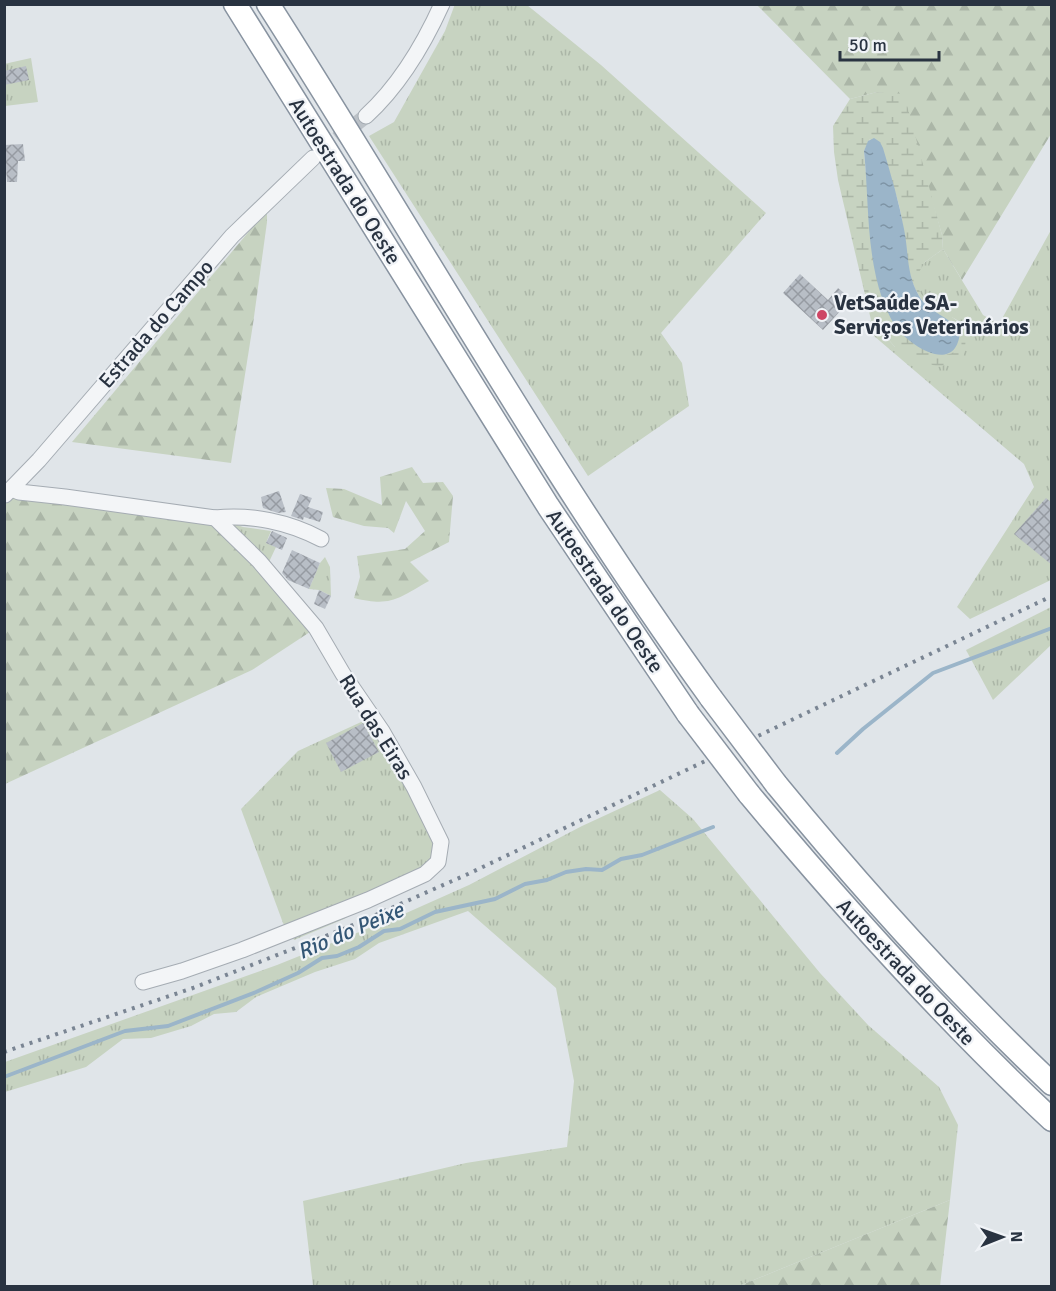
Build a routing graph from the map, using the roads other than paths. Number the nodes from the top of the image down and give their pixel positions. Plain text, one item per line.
1 (236, 4) edge
2 (268, 4) edge
3 (442, 4) edge
4 (366, 116) tunnel mouth
5 (313, 158) tunnel mouth
6 (8, 492) edge
7 (215, 518) junction
8 (321, 539) dead end
9 (143, 982) dead end
10 (1052, 1084) edge
11 (1052, 1119) edge

1 - 11 highway, Autoestrada do Oeste, bridge
2 - 10 highway, Autoestrada do Oeste, bridge
3 - 4 street
5 - 6 street, Estrada do Campo
6 - 7 street
7 - 8 street
7 - 9 street, Rua das Eiras

